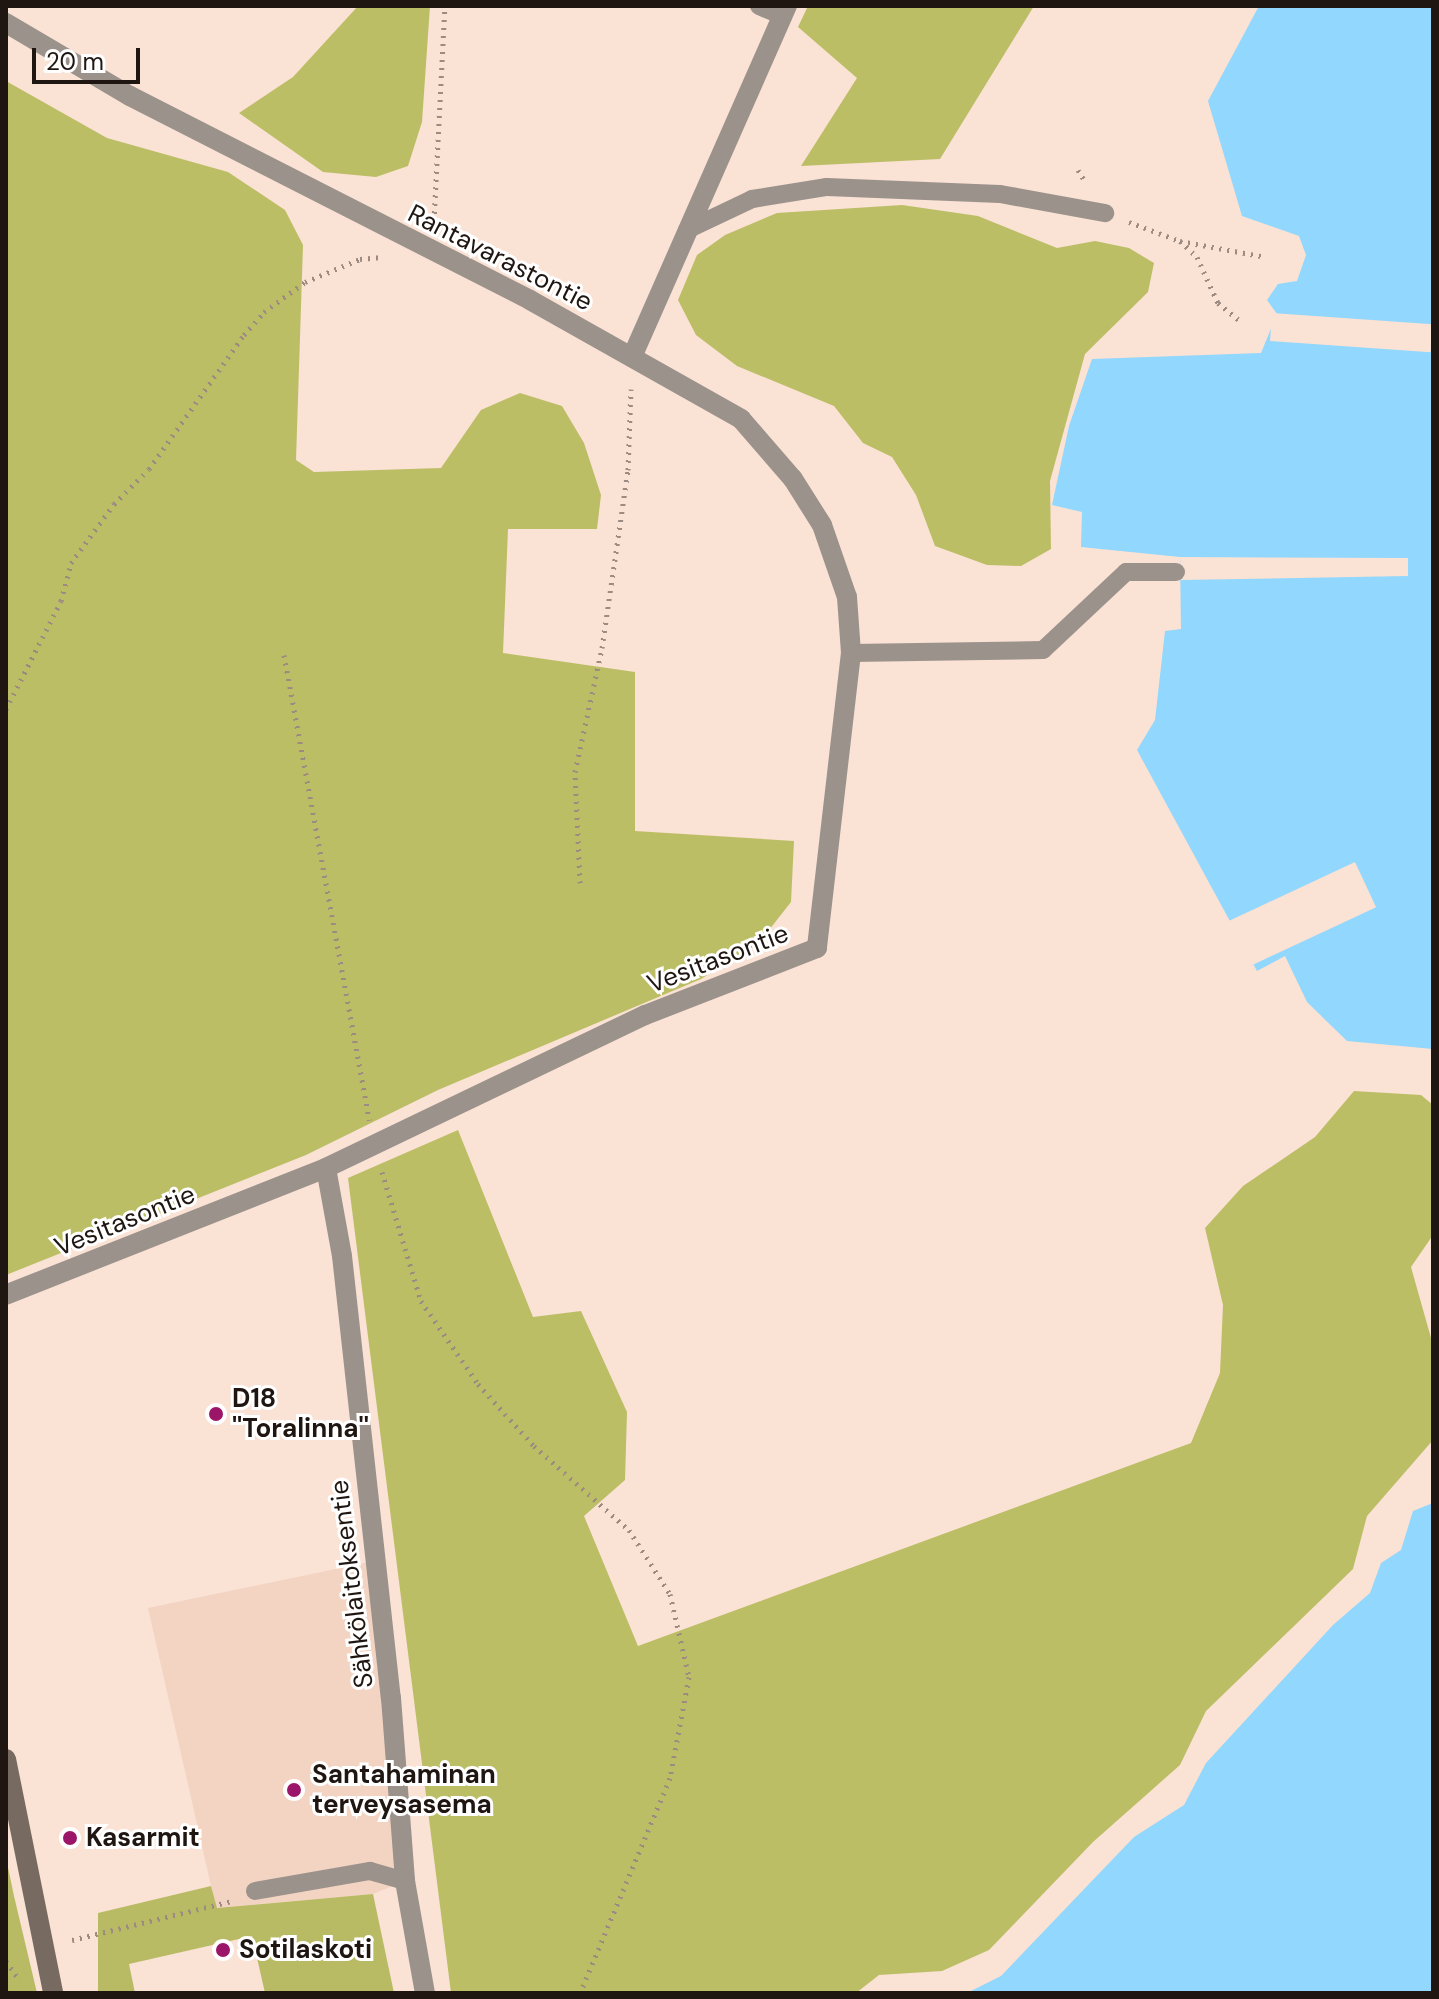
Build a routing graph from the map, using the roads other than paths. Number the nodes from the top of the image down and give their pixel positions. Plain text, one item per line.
1 (759, 6) edge
2 (784, 11) edge
3 (6, 23) edge
4 (1105, 213) road end
5 (687, 230) junction
6 (632, 357) junction
7 (1176, 572) dead end
8 (851, 653) junction
9 (326, 1168) junction
10 (6, 1295) edge
11 (6, 1759) edge
12 (405, 1881) junction
13 (255, 1891) dead end
14 (53, 1993) edge
15 (425, 1993) edge

1 - 2 lane
2 - 5 street
3 - 6 street, Rantavarastontie
4 - 5 lane
5 - 6 street
6 - 8 street, Vesitasontie
7 - 8 lane
8 - 9 street, Vesitasontie
9 - 10 street, Vesitasontie
9 - 12 street, Sähkölaitoksentie
11 - 14 main road
12 - 13 lane
12 - 15 street, Sähkölaitoksentie

